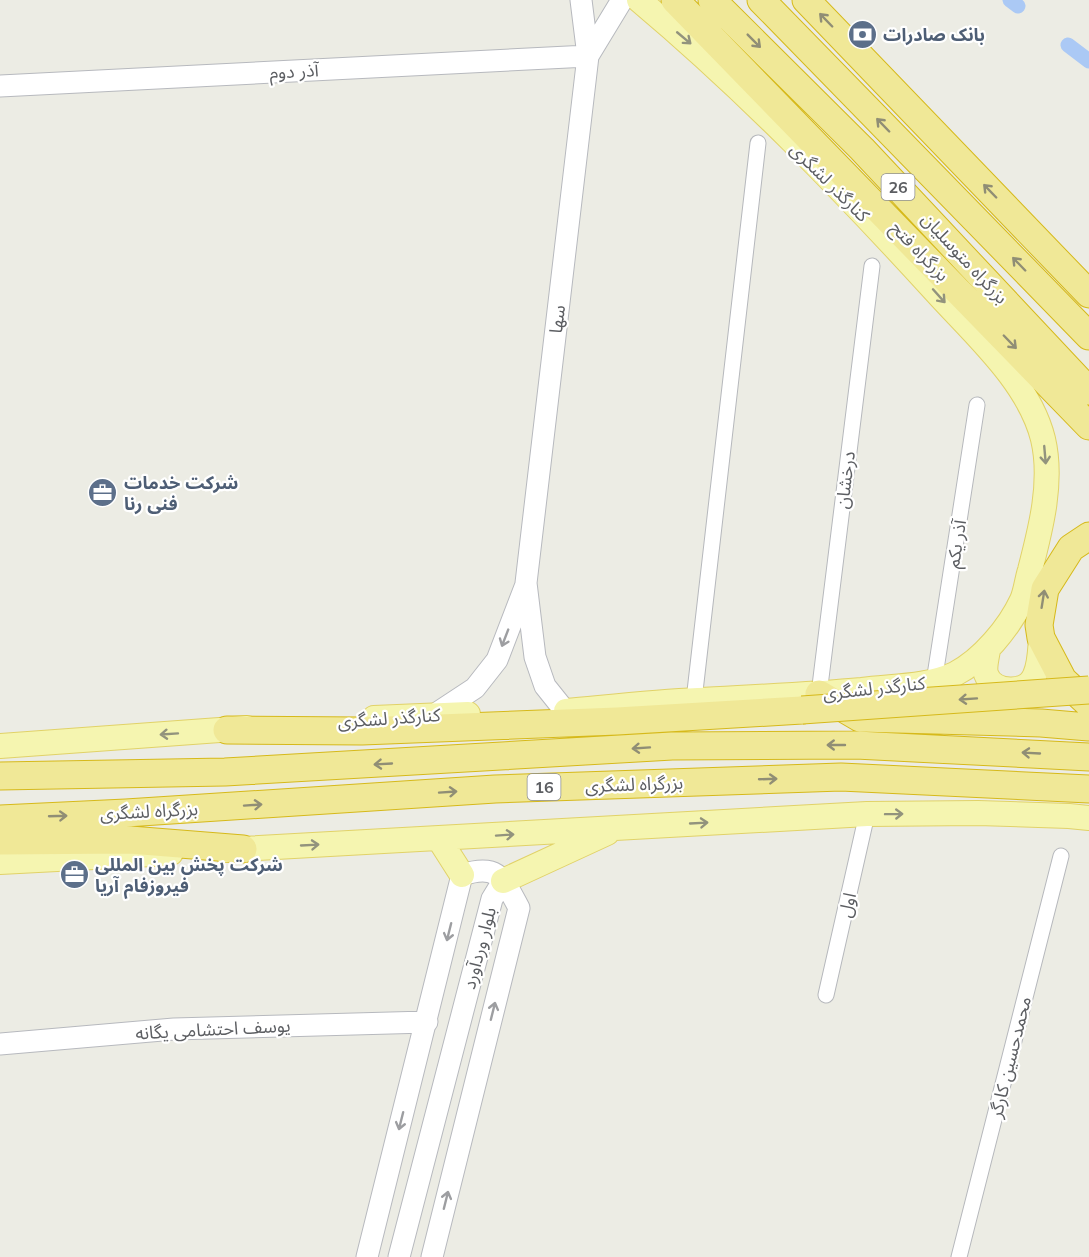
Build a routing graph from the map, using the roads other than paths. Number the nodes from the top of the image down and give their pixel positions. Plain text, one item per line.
1 (581, 0) edge
2 (622, 0) edge
3 (639, 0) edge
4 (675, 0) edge
5 (712, 0) edge
6 (761, 0) edge
7 (806, 0) edge
8 (588, 56) junction
9 (0, 86) edge
10 (758, 143) dead end
11 (872, 266) dead end
12 (1089, 294) edge
13 (1089, 336) edge
14 (1089, 391) edge
15 (977, 405) dead end
16 (1089, 426) edge
17 (1089, 536) edge
18 (526, 583) junction
19 (1041, 638) junction
20 (988, 650) junction
21 (934, 682) junction
22 (1089, 690) edge
23 (694, 700) junction
24 (810, 702) junction
25 (1089, 704) edge
26 (565, 711) junction
27 (434, 715) junction
28 (1089, 727) edge
29 (227, 730) junction
30 (0, 746) edge
31 (1089, 757) edge
32 (0, 776) edge
33 (1089, 789) edge
34 (867, 814) junction
35 (1089, 818) edge
36 (0, 819) edge
37 (620, 827) junction
38 (439, 839) junction
39 (0, 841) edge
40 (243, 849) junction
41 (1061, 856) dead end
42 (0, 862) edge
43 (462, 875) junction
44 (502, 881) junction
45 (826, 995) dead end
46 (427, 1022) junction
47 (0, 1044) edge
48 (367, 1257) edge
49 (399, 1257) edge
50 (432, 1257) edge
51 (959, 1257) edge

1 - 8 main road, سها
2 - 8 main road, سها
3 -> 20 main road, کنارگذر لشگری
4 -> 16 highway, بزرگراه فتح
5 -> 14 highway, بزرگراه متوسلیان / 26
13 -> 6 highway, بزرگراه متوسلیان / 26
12 -> 7 highway
8 - 9 main road, آذر دوم
8 - 18 main road, سها
10 - 23 street
11 - 24 street, درخشان
15 - 21 street, آذر یکم
19 -> 17 highway
18 - 26 main road
18 -> 27 main road
19 - 20 main road
19 - 25 highway
20 - 21 main road, کنارگذر لشگری
21 - 24 main road, کنارگذر لشگری
22 -> 24 highway, bridge
23 - 24 main road, کنارگذر لشگری
23 - 26 main road, کنارگذر لشگری
24 - 28 highway
24 - 29 highway
26 - 27 main road, کنارگذر لشگری
27 - 29 main road, کنارگذر لشگری
29 -> 30 main road, کنارگذر لشگری
31 -> 32 highway, بزرگراه لشگری / 16
36 -> 33 highway, بزرگراه لشگری / 16
34 -> 35 main road
37 -> 34 main road
34 - 45 street, اول
38 -> 37 main road
37 - 44 main road
40 -> 38 main road
38 - 43 main road
39 - 40 highway
40 - 42 main road
41 - 51 street, محمدحسین کارگر
43 - 44 main road
43 -> 46 main road, بلوار وردآورد
44 - 49 main road, بلوار وردآورد
50 -> 44 main road, بلوار وردآورد
46 - 47 main road, یوسف احتشامی یگانه
46 -> 48 main road, بلوار وردآورد

